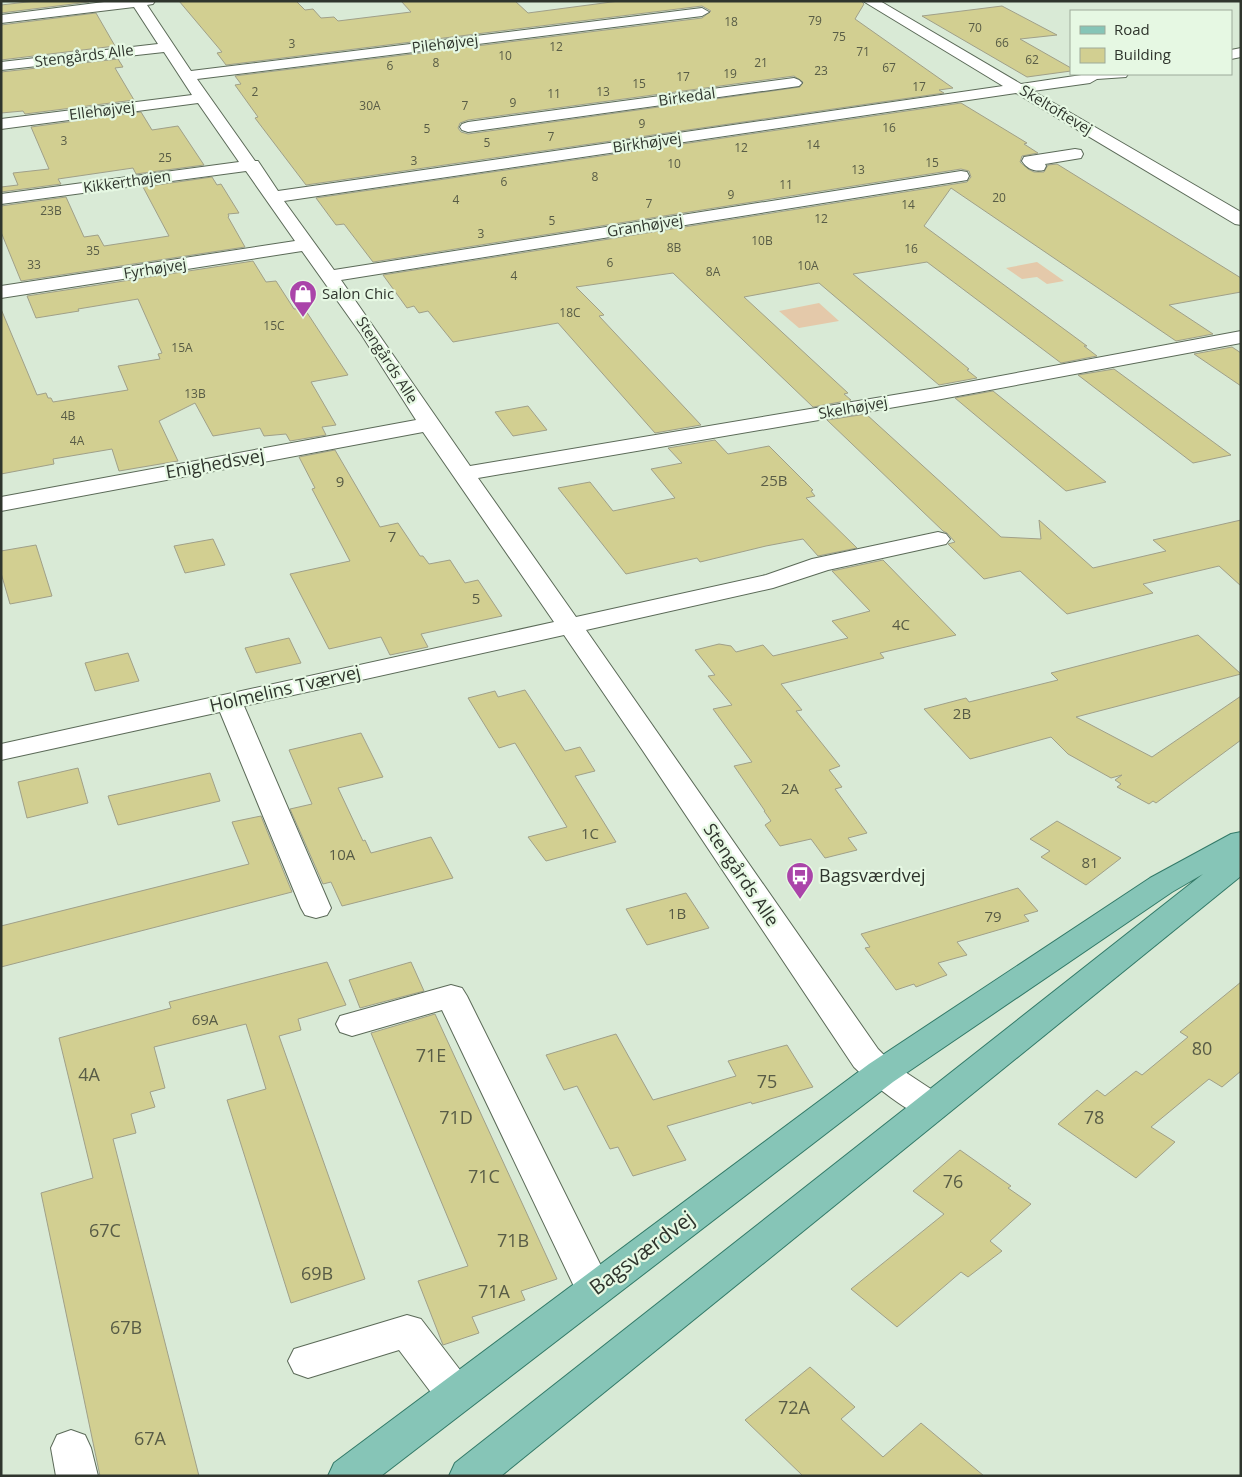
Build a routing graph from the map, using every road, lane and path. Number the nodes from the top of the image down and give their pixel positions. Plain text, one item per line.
1 (870, 1) edge
2 (141, 2) edge
3 (702, 12) dead end
4 (1, 19) edge
5 (167, 47) junction
6 (1, 66) edge
7 (1113, 75) edge
8 (188, 76) junction
9 (794, 83) dead end
10 (1019, 89) junction
11 (202, 98) junction
12 (579, 112) junction
13 (1, 124) edge
14 (592, 124) dead end
15 (468, 127) dead end
16 (606, 135) dead end
17 (619, 147) junction
18 (1075, 154) dead end
19 (1030, 160) dead end
20 (252, 165) junction
21 (961, 176) dead end
22 (275, 197) junction
23 (1, 199) edge
24 (1241, 220) edge
25 (308, 245) junction
26 (329, 276) junction
27 (1, 292) edge
28 (1241, 337) edge
29 (429, 424) junction
30 (464, 474) junction
31 (1, 504) edge
32 (938, 539) dead end
33 (569, 625) junction
34 (229, 702) junction
35 (1, 752) edge
36 (1241, 841) edge
37 (1241, 860) edge
38 (316, 908) dead end
39 (352, 1024) dead end
40 (881, 1073) junction
41 (931, 1106) junction
42 (594, 1290) junction
43 (308, 1361) dead end
44 (456, 1395) junction
45 (349, 1476) edge
46 (470, 1476) edge

1 - 10 street, Skeltoftevej
2 - 4 street, Stengårds Alle
2 - 5 street, Stengårds Alle
3 - 8 street, Pilehøjvej
5 - 6 street, Stengårds Alle
5 - 8 street, Stengårds Alle
7 - 10 street, Birkhøjvej
8 - 11 street, Stengårds Alle
9 - 12 street, Birkedal
10 - 17 street, Birkhøjvej
10 - 24 street, Skeltoftevej
11 - 13 street, Ellehøjvej
11 - 20 street, Stengårds Alle
12 - 14 street
12 - 15 street, Birkedal
16 - 17 street
17 - 22 street, Birkhøjvej
18 - 19 street
20 - 22 street, Stengårds Alle
20 - 23 street, Kikkerthøjen
21 - 26 street, Granhøjvej
22 - 25 street, Stengårds Alle
25 - 26 street, Stengårds Alle
25 - 27 street, Fyrhøjvej
26 - 29 street, Stengårds Alle
28 - 30 street, Skelhøjvej
29 - 30 street, Stengårds Alle
29 - 31 street, Enighedsvej
30 - 33 street, Stengårds Alle
32 - 33 street
33 - 34 street, Holmelins Tværvej
33 - 40 street, Stengårds Alle
34 - 35 street, Holmelins Tværvej
34 - 38 street
36 - 40 main road, Bagsværdvej
37 - 41 main road
39 - 42 street
40 - 41 street, Stengårds Alle
40 - 42 main road, Bagsværdvej
41 - 46 main road
42 - 44 main road, Bagsværdvej
43 - 44 street
44 - 45 main road, Bagsværdvej

